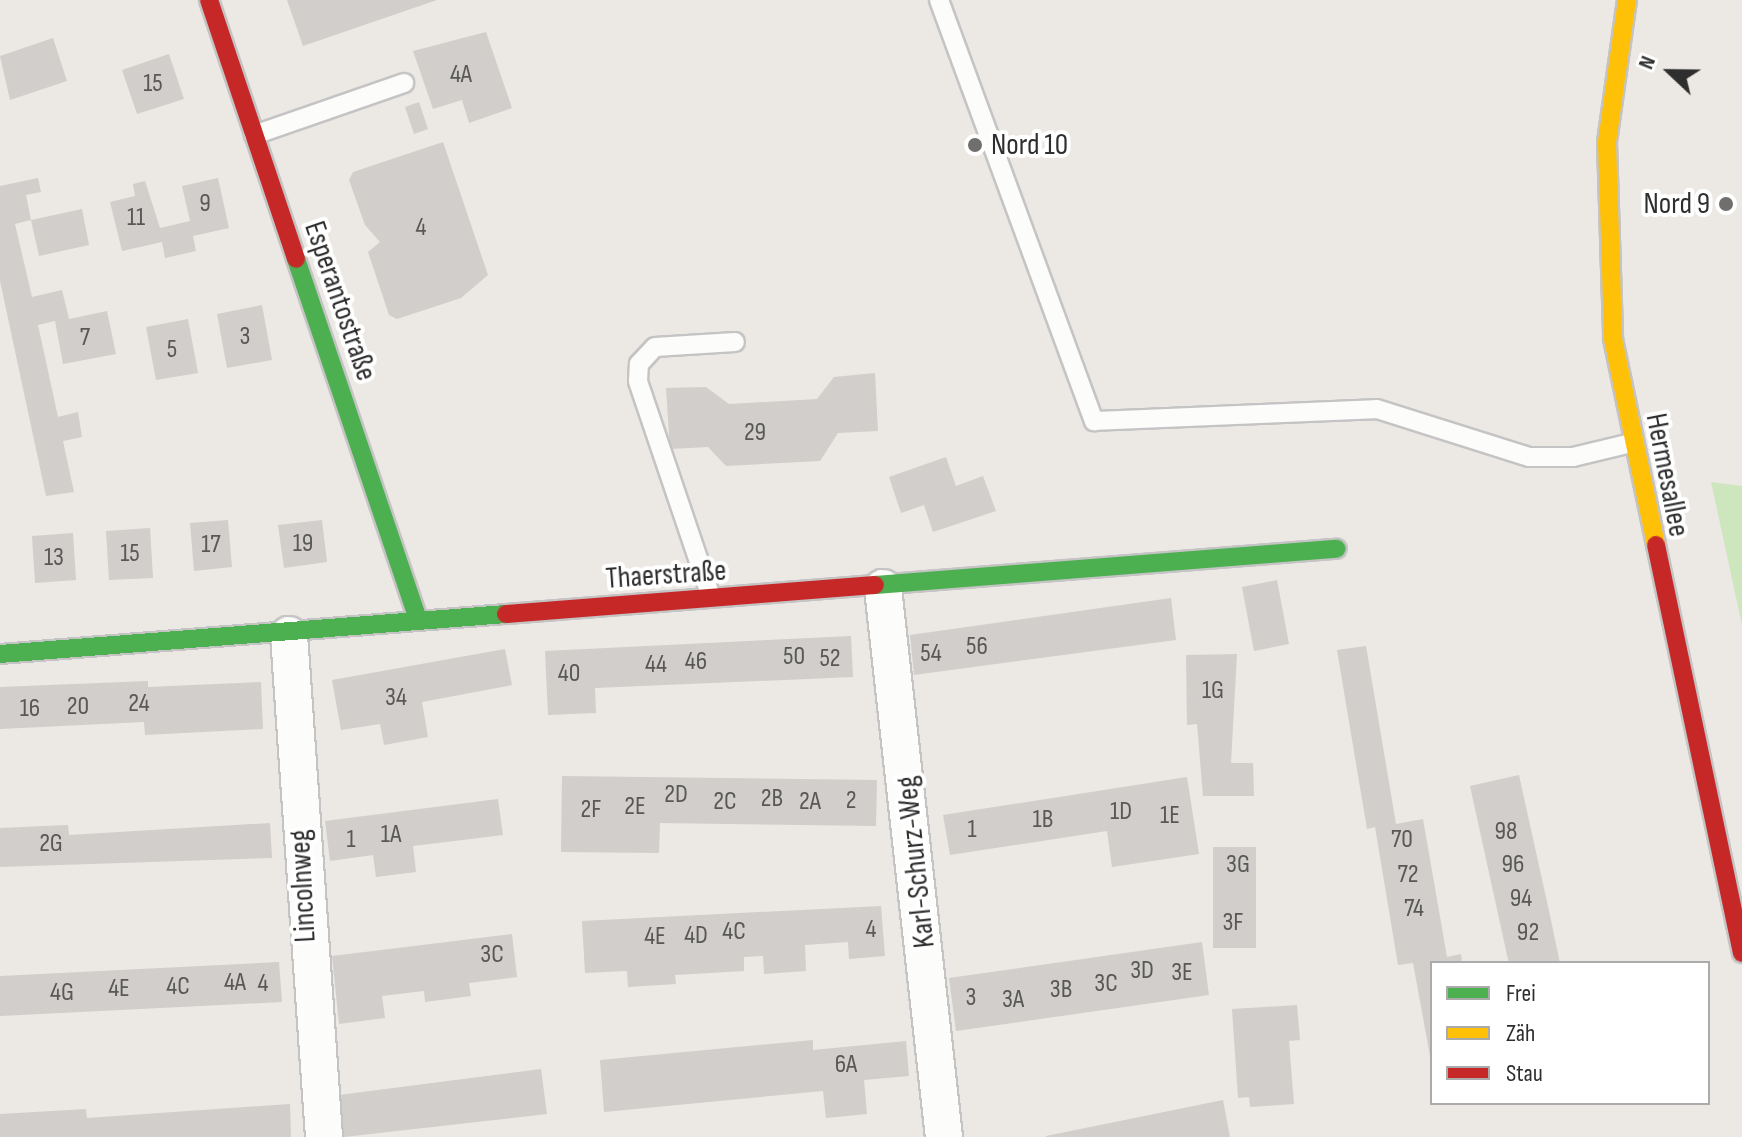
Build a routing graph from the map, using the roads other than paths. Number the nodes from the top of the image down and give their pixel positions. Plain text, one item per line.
1 (209, 0) edge
2 (939, 0) edge
3 (1627, 0) edge
4 (404, 83) dead end
5 (254, 135) junction
6 (735, 342) dead end
7 (1631, 443) junction
8 (1337, 549) dead end
9 (883, 588) junction
10 (712, 600) junction
11 (418, 620) junction
12 (289, 635) junction
13 (0, 654) edge
14 (1742, 953) edge
15 (324, 1137) edge
16 (944, 1137) edge

1 - 5 street, Esperantostraße
2 - 7 lane
3 - 7 street, Hermesallee
4 - 5 lane
5 - 11 street, Esperantostraße
6 - 10 lane
7 - 14 street, Hermesallee
8 - 9 street, Thaerstraße
9 - 10 street, Thaerstraße
9 - 16 street, Karl-Schurz-Weg
10 - 11 street, Thaerstraße
11 - 12 street, Thaerstraße
12 - 13 street, Thaerstraße
12 - 15 street, Lincolnweg

